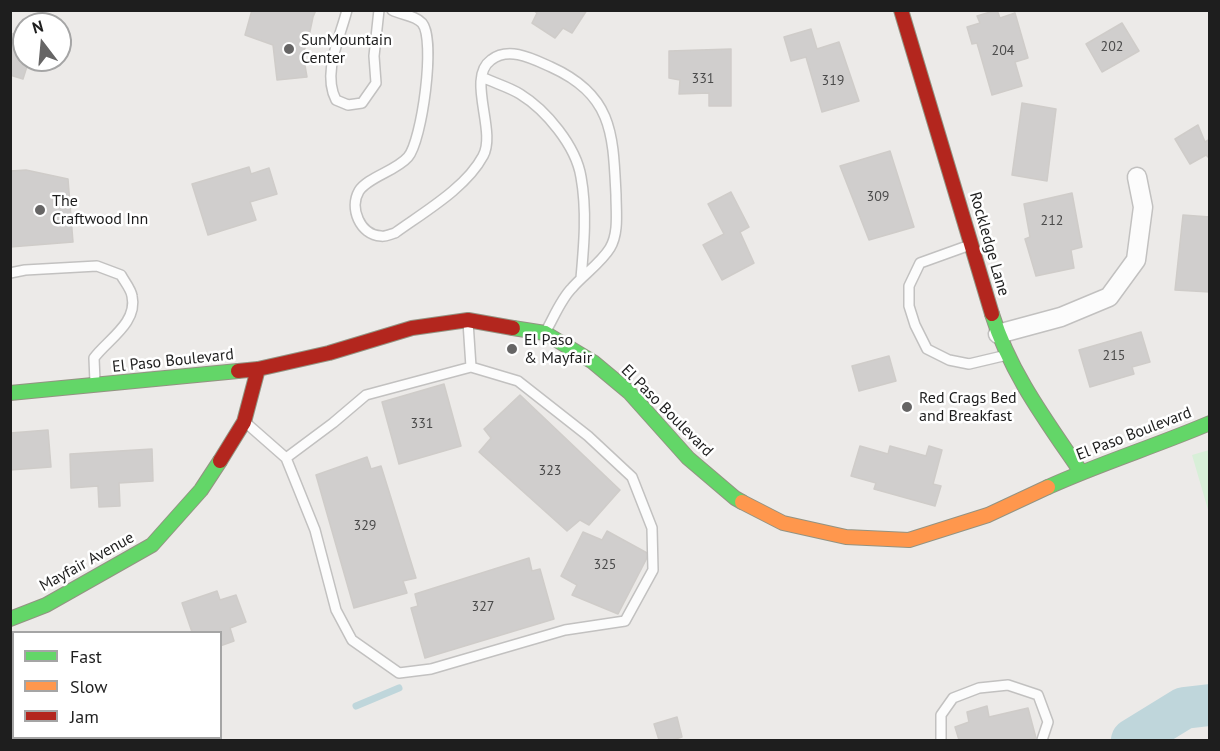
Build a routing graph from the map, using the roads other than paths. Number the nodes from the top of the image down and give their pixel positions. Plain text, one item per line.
1 (347, 10) edge
2 (379, 10) edge
3 (392, 10) edge
4 (901, 10) edge
5 (482, 77) junction
6 (1137, 177) dead end
7 (972, 245) junction
8 (10, 273) edge
9 (581, 278) junction
10 (468, 320) junction
11 (545, 333) junction
12 (998, 334) junction
13 (1008, 355) junction
14 (471, 368) junction
15 (258, 369) junction
16 (95, 385) junction
17 (10, 393) edge
18 (244, 422) junction
19 (1209, 423) edge
20 (286, 458) junction
21 (1081, 472) junction
22 (10, 619) edge
23 (941, 741) edge
24 (1042, 741) edge

1 - 2 lane
3 - 5 lane
4 - 7 street, Rockledge Lane
5 - 9 lane
5 - 9 lane
6 - 12 street
7 - 12 street, Rockledge Lane
7 - 13 lane
8 - 16 lane
9 - 11 lane
10 - 11 street, El Paso Boulevard
10 - 14 lane
10 - 15 street, El Paso Boulevard
11 - 21 street, El Paso Boulevard
12 - 13 street, Rockledge Lane
13 - 21 street, Rockledge Lane
14 - 20 lane
14 - 20 lane
15 - 16 street, El Paso Boulevard
15 - 18 street, Mayfair Avenue
16 - 17 street, El Paso Boulevard
18 - 20 lane
18 - 22 street, Mayfair Avenue
19 - 21 street, El Paso Boulevard
23 - 24 lane

